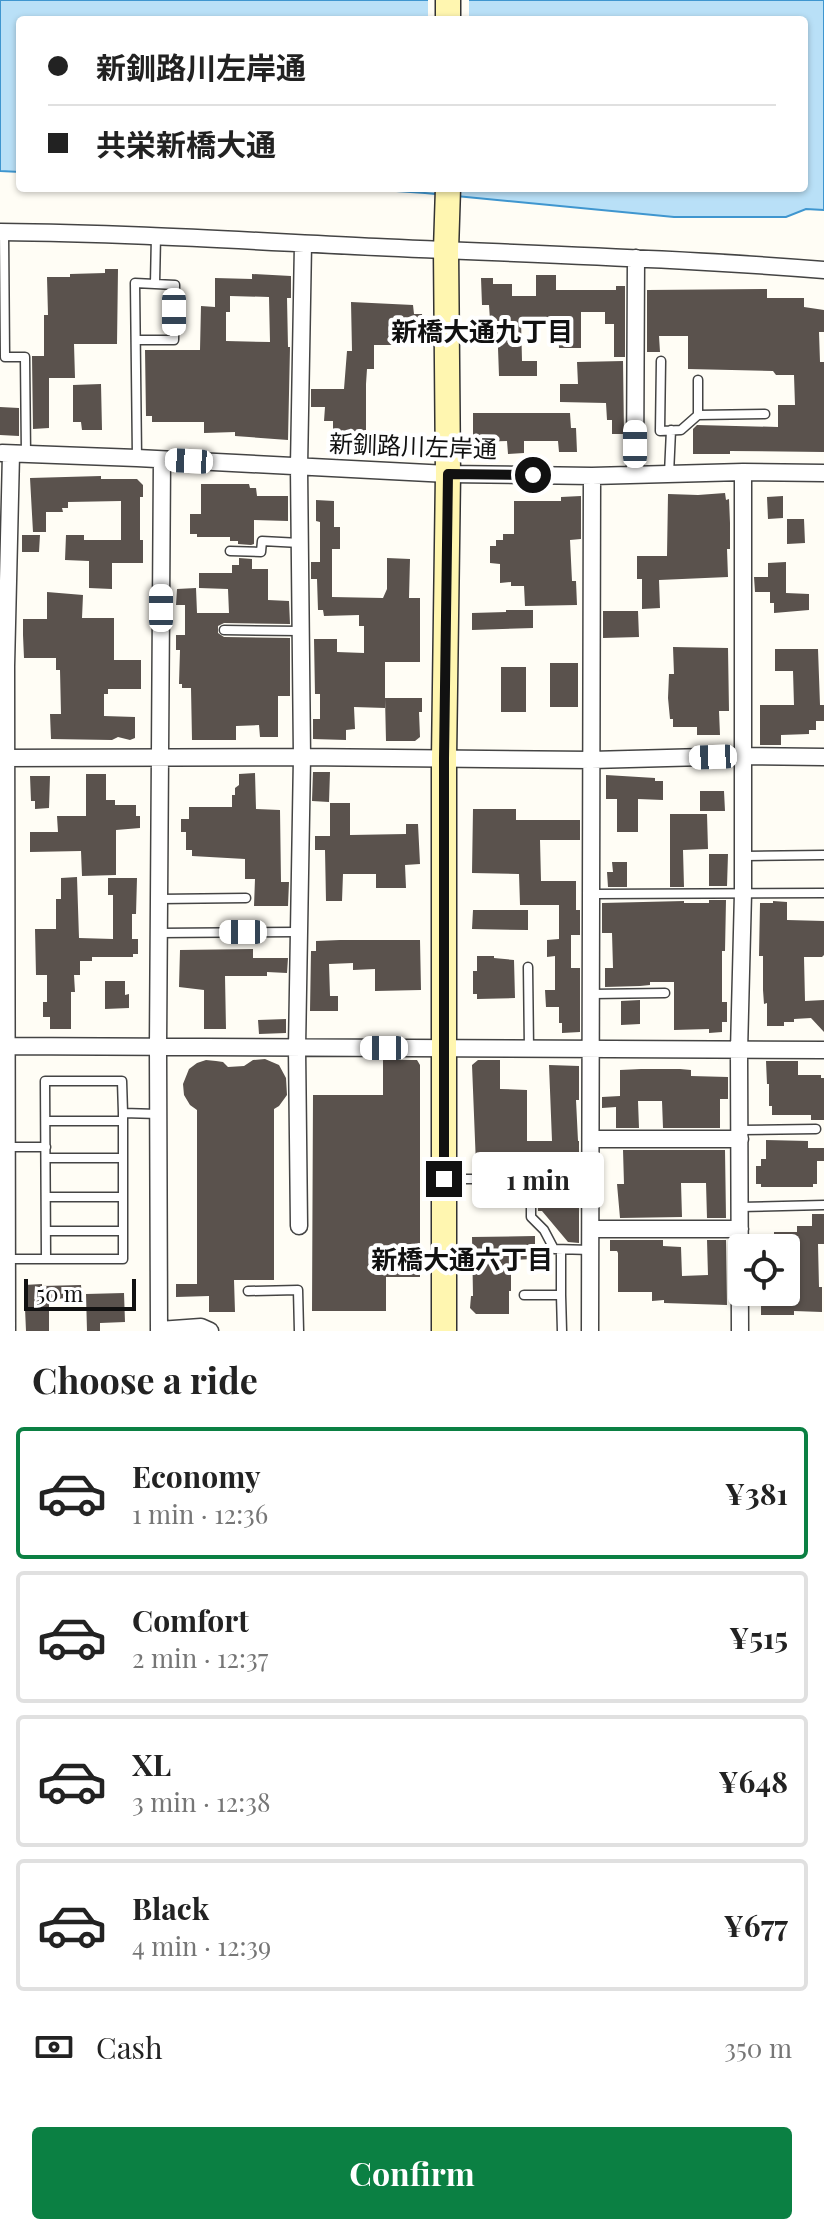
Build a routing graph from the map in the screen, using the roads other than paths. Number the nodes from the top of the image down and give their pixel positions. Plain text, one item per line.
1 (448, 192) edge
2 (2, 232) edge
3 (156, 235) junction
4 (303, 244) junction
5 (446, 250) junction
6 (636, 258) junction
7 (824, 270) edge
8 (155, 284) junction
9 (136, 340) junction
10 (661, 361) dead end
11 (698, 380) dead end
12 (765, 414) dead end
13 (698, 415) junction
14 (671, 430) junction
15 (12, 454) edge
16 (137, 458) junction
17 (162, 460) junction
18 (299, 467) junction
19 (743, 472) junction
20 (824, 473) edge
21 (448, 474) junction
22 (669, 474) junction
23 (635, 475) junction
24 (592, 476) junction
25 (300, 543) junction
26 (230, 551) dead end
27 (4, 580) edge
28 (224, 630) dead end
29 (300, 631) junction
30 (3, 666) edge
31 (3, 705) edge
32 (743, 756) junction
33 (160, 757) junction
34 (302, 757) junction
35 (824, 757) edge
36 (4, 758) edge
37 (444, 759) junction
38 (591, 760) junction
39 (4, 821) edge
40 (824, 855) edge
41 (743, 856) junction
42 (743, 893) junction
43 (824, 893) edge
44 (592, 894) junction
45 (4, 897) edge
46 (246, 898) dead end
47 (159, 899) junction
48 (299, 932) junction
49 (159, 933) junction
50 (528, 967) dead end
51 (665, 993) dead end
52 (592, 994) junction
53 (3, 1046) edge
54 (158, 1047) junction
55 (297, 1048) junction
56 (444, 1049) junction
57 (529, 1049) junction
58 (592, 1049) junction
59 (824, 1050) edge
60 (739, 1051) junction
61 (158, 1114) junction
62 (122, 1117) junction
63 (46, 1121) junction
64 (816, 1129) dead end
65 (740, 1134) junction
66 (591, 1139) junction
67 (6, 1147) junction
68 (46, 1147) junction
69 (46, 1158) junction
70 (123, 1158) junction
71 (444, 1179) junction
72 (46, 1197) junction
73 (123, 1197) junction
74 (824, 1205) edge
75 (740, 1207) junction
76 (299, 1226) dead end
77 (591, 1229) junction
78 (740, 1229) junction
79 (46, 1231) junction
80 (123, 1231) junction
81 (561, 1250) junction
82 (591, 1250) junction
83 (6, 1259) junction
84 (46, 1259) junction
85 (3, 1280) edge
86 (248, 1291) dead end
87 (524, 1295) dead end
88 (561, 1295) junction
89 (159, 1330) edge
90 (7, 1331) edge
91 (210, 1331) edge
92 (299, 1331) edge
93 (444, 1331) edge
94 (562, 1331) edge
95 (590, 1331) edge
96 (740, 1331) edge

1 - 5 street
2 - 3 street
2 - 15 lane
3 - 4 street
3 - 8 lane
4 - 5 street
4 - 18 street
5 - 6 street
5 - 21 street
6 - 7 street
6 - 23 street
8 - 9 lane
8 - 9 lane
9 - 16 lane
10 - 14 lane
11 - 13 lane
12 - 13 lane
13 - 14 lane
14 - 22 lane
15 - 16 street, 新釧路川左岸通
15 - 27 street
16 - 17 street, 新釧路川左岸通
17 - 18 street, 新釧路川左岸通
17 - 33 street
18 - 21 street, 新釧路川左岸通
18 - 25 street
19 - 20 street, 新釧路川左岸通
19 - 22 street, 新釧路川左岸通
19 - 32 street
21 - 24 street, 新釧路川左岸通
21 - 37 street
22 - 23 street, 新釧路川左岸通
23 - 24 street, 新釧路川左岸通
24 - 38 street
25 - 26 lane
25 - 29 street
27 - 30 street
28 - 29 lane
29 - 34 street
30 - 31 street
31 - 36 street
32 - 35 street
32 - 38 street
32 - 41 street
33 - 34 street
33 - 36 street
33 - 47 street
34 - 37 street
34 - 48 street
36 - 39 street
37 - 38 street
37 - 56 street
38 - 44 street
39 - 45 street
40 - 41 lane
41 - 42 street
42 - 43 lane
42 - 44 lane
42 - 60 street
44 - 52 street
45 - 53 street
46 - 47 lane
47 - 49 street
48 - 49 lane
48 - 55 street
49 - 54 street
50 - 57 lane
51 - 52 lane
52 - 58 street
53 - 54 street
53 - 67 street
54 - 55 street
54 - 61 street
55 - 56 street
55 - 76 street
56 - 57 street
56 - 71 street
57 - 58 street
58 - 60 street
58 - 66 street
59 - 60 street
60 - 65 street
61 - 62 lane
61 - 89 street
62 - 63 lane
62 - 63 lane
62 - 70 lane
63 - 68 lane
64 - 65 lane
65 - 66 street
65 - 75 street
66 - 77 street
67 - 68 lane
67 - 83 street
68 - 69 lane
69 - 70 lane
69 - 72 lane
70 - 73 lane
71 - 81 lane
71 - 93 street
72 - 73 lane
72 - 79 lane
73 - 80 lane
74 - 75 lane
75 - 78 street
77 - 78 street
77 - 82 street
78 - 96 street
79 - 80 lane
79 - 84 lane
80 - 84 lane
81 - 82 lane
81 - 88 lane
82 - 95 street
83 - 84 lane
83 - 85 street
85 - 90 street
86 - 92 lane
87 - 88 lane
88 - 94 lane
89 - 91 street

